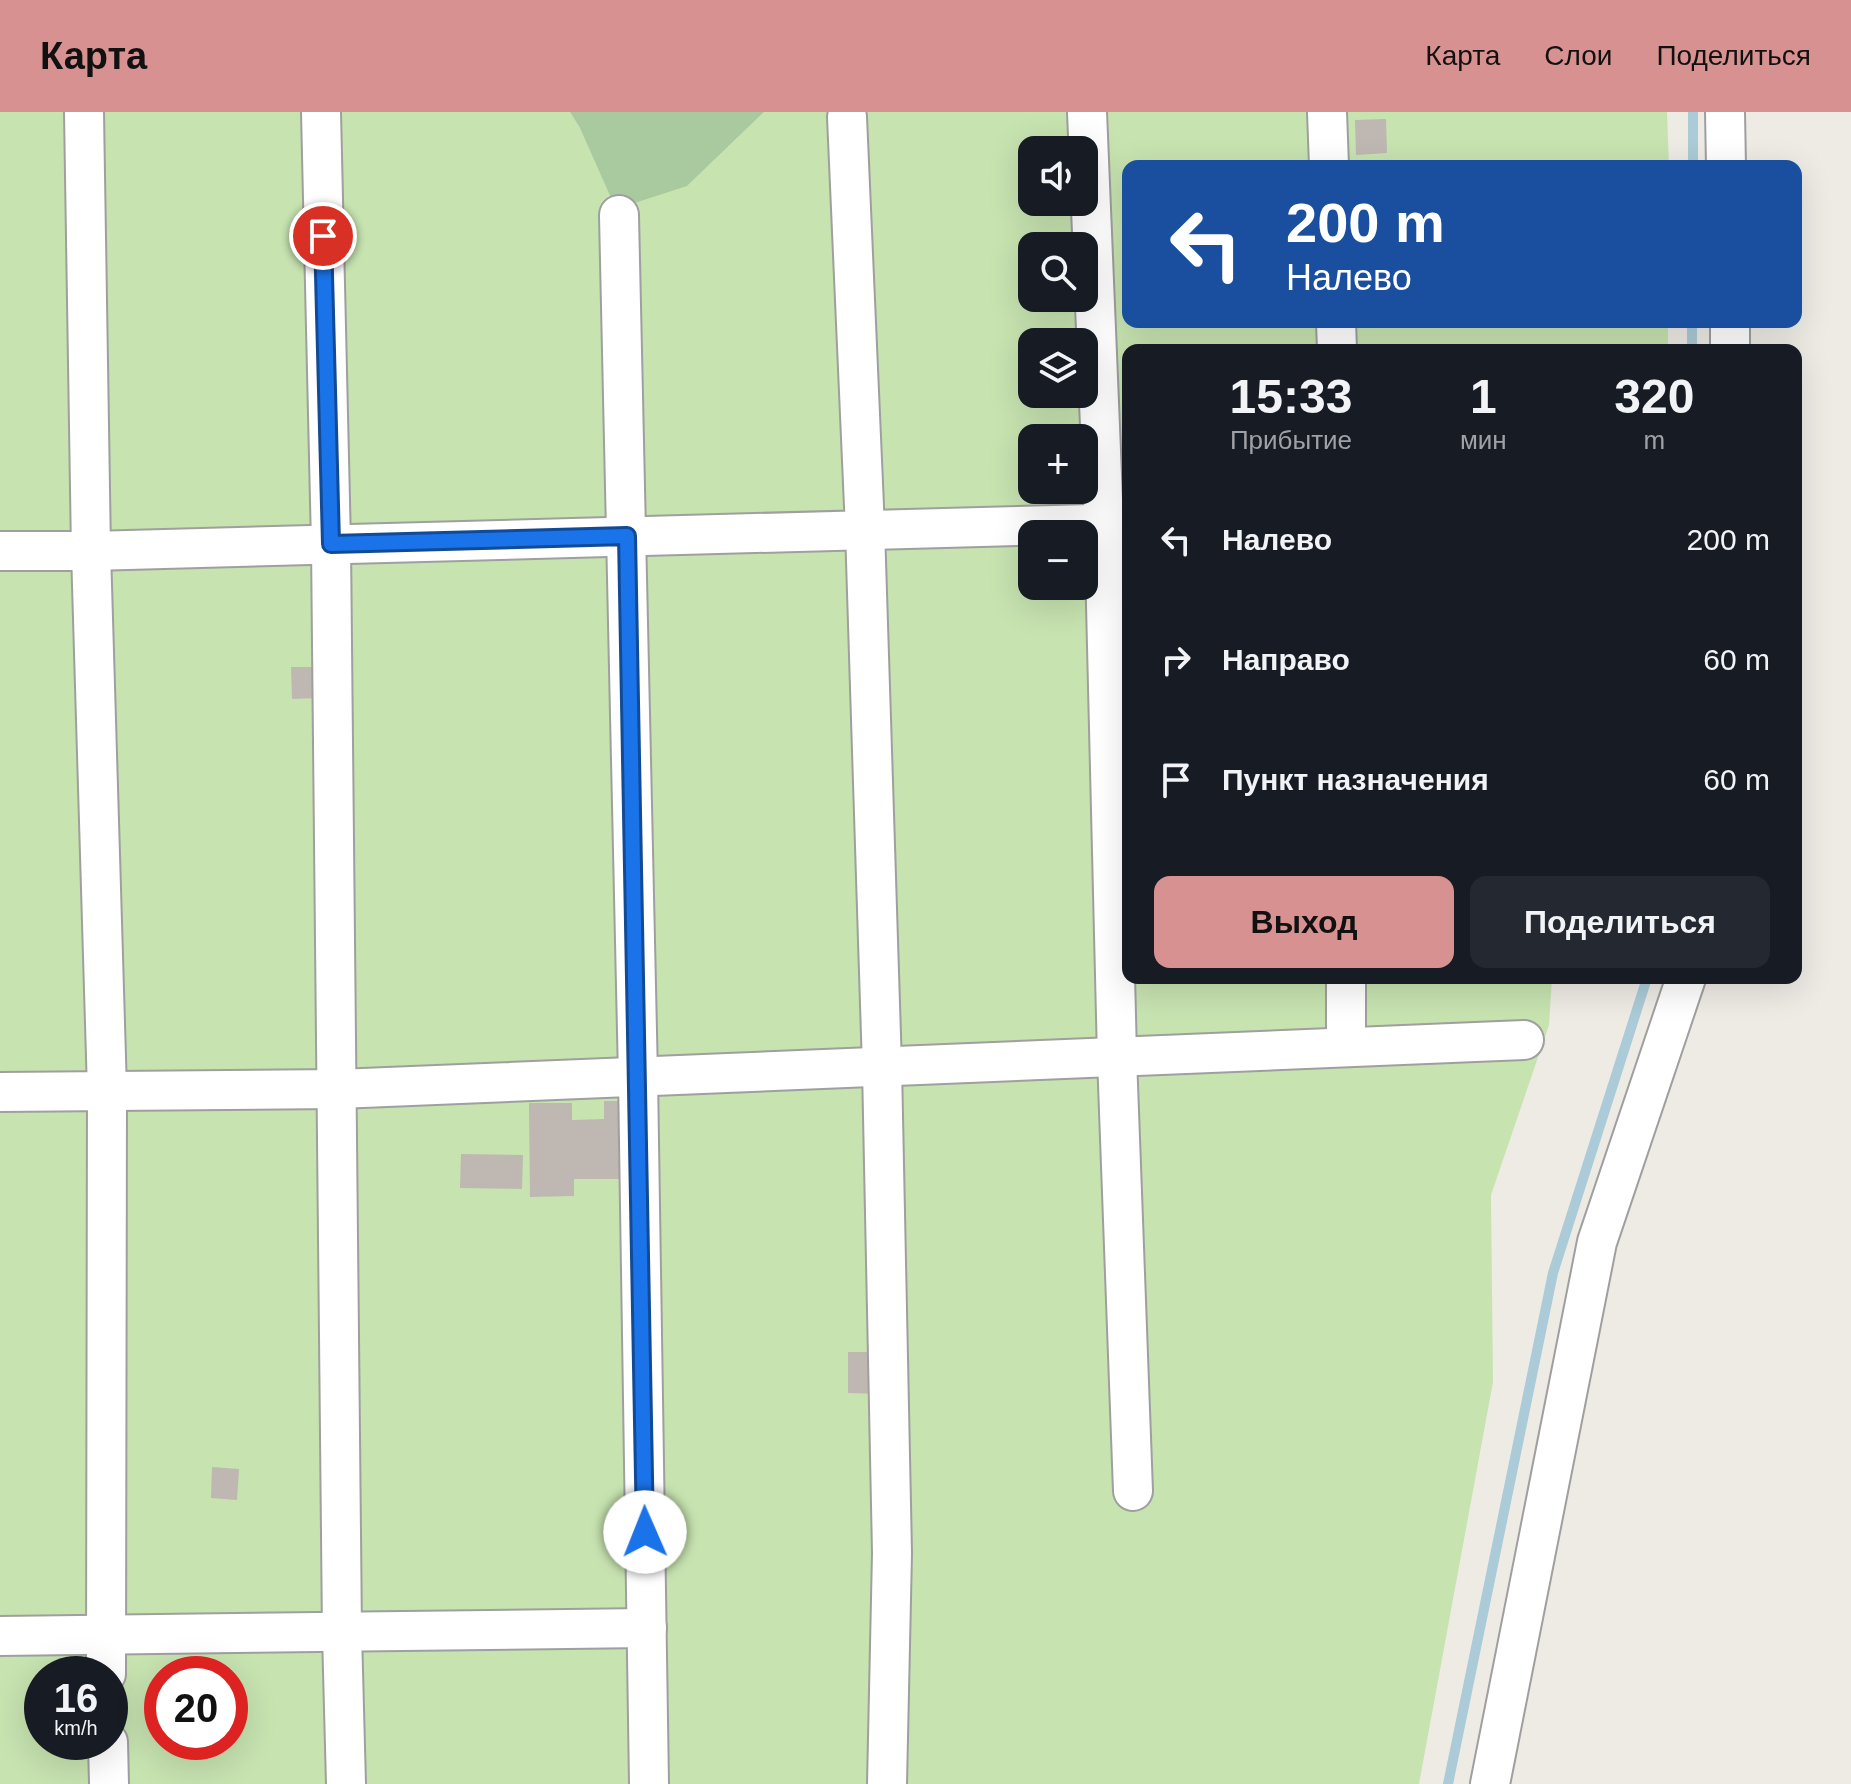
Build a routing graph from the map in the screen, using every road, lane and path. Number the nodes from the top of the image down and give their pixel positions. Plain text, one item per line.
1 (84, 112) edge
2 (321, 112) edge
3 (1087, 112) edge
4 (1327, 112) edge
5 (1725, 112) edge
6 (847, 117) dead end
7 (1329, 160) edge
8 (1726, 160) edge
9 (619, 215) dead end
10 (1116, 523) edge
11 (865, 529) junction
12 (627, 536) junction
13 (331, 544) junction
14 (0, 551) edge
15 (91, 551) junction
16 (1346, 984) edge
17 (1684, 984) edge
18 (1524, 1040) dead end
19 (1346, 1047) junction
20 (1117, 1057) junction
21 (882, 1067) junction
22 (638, 1077) junction
23 (338, 1089) junction
24 (107, 1091) junction
25 (0, 1092) edge
26 (1133, 1491) dead end
27 (647, 1628) junction
28 (342, 1633) junction
29 (106, 1635) junction
30 (0, 1636) edge
31 (106, 1656) edge
32 (108, 1760) edge
33 (109, 1784) edge
34 (346, 1784) edge
35 (649, 1784) edge
36 (887, 1784) edge
37 (1490, 1784) edge

1 - 15 street
2 - 13 street
3 - 10 street
4 - 7 street
5 - 8 street
6 - 11 street
9 - 12 street
10 - 11 street
10 - 20 street
11 - 12 street
11 - 21 street
12 - 13 street
12 - 22 street
13 - 15 street
13 - 23 street
14 - 15 street
15 - 24 street
16 - 19 street
17 - 37 street
18 - 19 street
19 - 20 street
20 - 21 street
20 - 26 street
21 - 22 street
21 - 36 street
22 - 23 street
22 - 27 street
23 - 24 street
23 - 28 street
24 - 25 street
24 - 29 street
27 - 28 street
27 - 35 street
28 - 29 street
28 - 34 street
29 - 30 street
29 - 31 street
32 - 33 street

